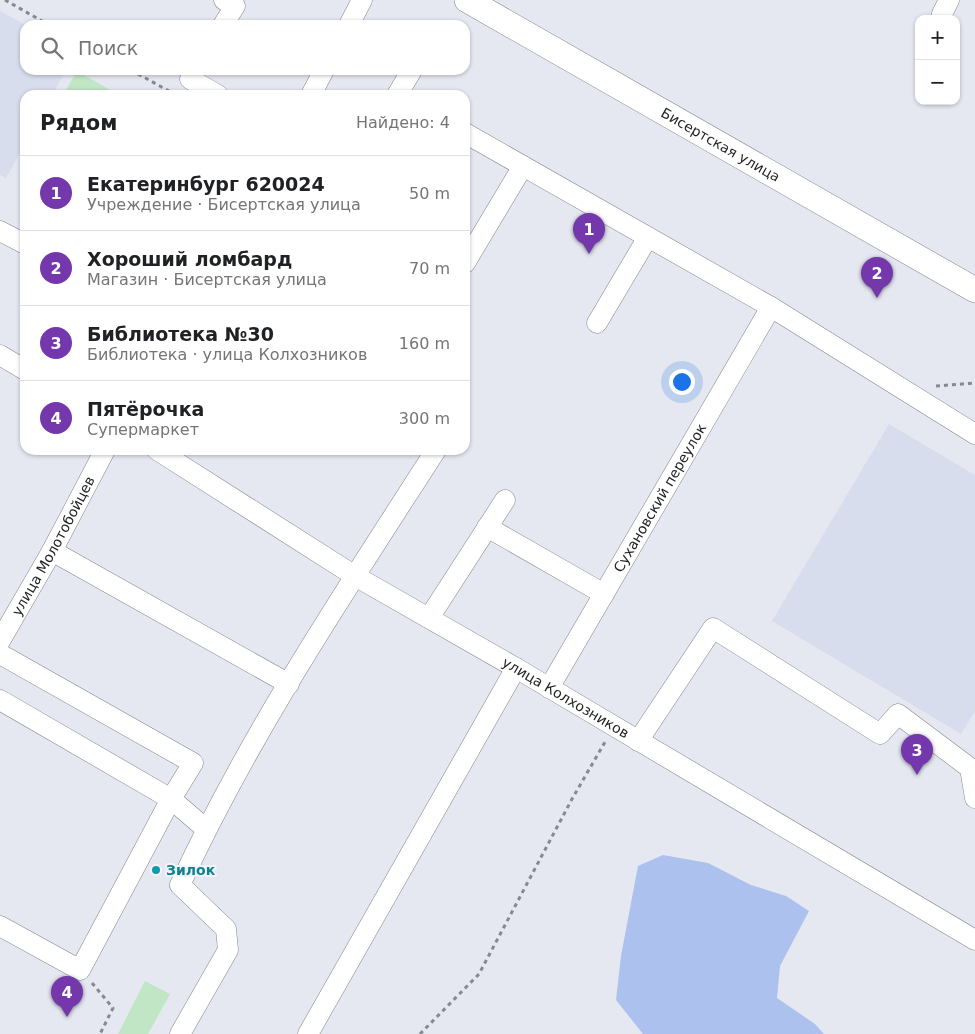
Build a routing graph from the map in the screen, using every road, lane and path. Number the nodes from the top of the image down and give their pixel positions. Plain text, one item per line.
1 (6, 0) edge
2 (224, 0) edge
3 (362, 0) edge
4 (467, 0) edge
5 (40, 20) edge
6 (226, 20) edge
7 (351, 20) edge
8 (149, 75) edge
9 (321, 75) edge
10 (409, 75) edge
11 (186, 85) edge
12 (202, 90) edge
13 (314, 90) edge
14 (400, 90) edge
15 (470, 136) edge
16 (523, 166) junction
17 (0, 231) edge
18 (648, 237) junction
19 (20, 241) edge
20 (470, 254) edge
21 (975, 290) edge
22 (771, 307) junction
23 (597, 323) dead end
24 (0, 355) edge
25 (20, 367) edge
26 (975, 434) edge
27 (102, 455) edge
28 (165, 455) edge
29 (433, 455) edge
30 (504, 500) dead end
31 (487, 527) junction
32 (52, 551) junction
33 (355, 576) junction
34 (604, 594) junction
35 (429, 618) junction
36 (0, 640) edge
37 (0, 654) edge
38 (516, 668) junction
39 (288, 684) junction
40 (549, 688) junction
41 (0, 700) edge
42 (614, 727) junction
43 (638, 741) junction
44 (975, 798) edge
45 (171, 799) junction
46 (206, 829) junction
47 (0, 926) edge
48 (975, 940) edge
49 (80, 970) junction
50 (100, 1034) edge
51 (180, 1034) edge
52 (308, 1034) edge
53 (420, 1034) edge

1 - 5 path
2 - 6 street
3 - 7 street
4 - 21 main road, Бисертская улица
8 - 11 path
9 - 13 street
10 - 14 street
11 - 12 street
15 - 16 street
16 - 18 street
16 - 20 street
17 - 19 street
18 - 22 street
18 - 23 street
22 - 26 street
22 - 34 street, Сухановский переулок
24 - 25 street
27 - 32 street, улица Молотобойцев
28 - 33 street, улица Колхозников
29 - 33 street
30 - 31 street
31 - 34 street
31 - 35 street
32 - 36 street, улица Молотобойцев
32 - 39 street
33 - 35 street, улица Колхозников
33 - 39 street
34 - 40 street, Сухановский переулок
35 - 38 street, улица Колхозников
37 - 45 street
38 - 40 street, улица Колхозников
38 - 52 street
39 - 46 street
40 - 42 street, улица Колхозников
41 - 45 street
42 - 43 street, улица Колхозников
42 - 53 path
43 - 44 street
43 - 48 street, улица Колхозников
45 - 46 street
45 - 49 street
46 - 51 street
47 - 49 street
49 - 50 path

